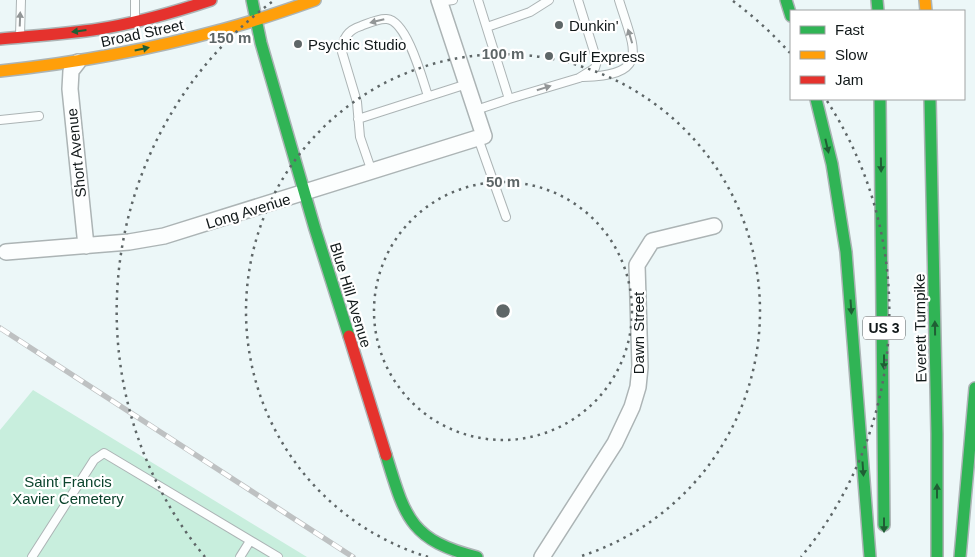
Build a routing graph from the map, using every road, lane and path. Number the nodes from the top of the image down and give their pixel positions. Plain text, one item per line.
1 (21, 0) edge
2 (135, 0) edge
3 (211, 0) edge
4 (252, 0) edge
5 (315, 0) edge
6 (478, 0) edge
7 (549, 0) edge
8 (578, 0) edge
9 (619, 0) edge
10 (786, 0) edge
11 (444, 1) edge
12 (790, 13) edge
13 (256, 19) junction
14 (136, 22) junction
15 (487, 27) junction
16 (20, 37) junction
17 (0, 39) edge
18 (78, 62) junction
19 (0, 71) edge
20 (578, 78) junction
21 (467, 84) junction
22 (428, 96) junction
23 (509, 99) junction
24 (816, 100) edge
25 (880, 100) edge
26 (930, 100) edge
27 (476, 110) junction
28 (39, 116) dead end
29 (358, 118) junction
30 (0, 120) edge
31 (481, 137) junction
32 (372, 172) junction
33 (305, 193) junction
34 (506, 217) dead end
35 (714, 226) dead end
36 (86, 246) junction
37 (6, 252) dead end
38 (975, 388) edge
39 (884, 538) dead end
40 (250, 541) junction
41 (32, 557) edge
42 (240, 557) edge
43 (278, 557) edge
44 (477, 557) edge
45 (542, 557) edge
46 (870, 557) edge
47 (937, 557) edge
48 (960, 557) edge

16 -> 1 lane
2 - 14 lane
3 - 14 main road, Broad Street
4 - 13 main road, Blue Hill Avenue
5 - 13 main road, Broad Street
6 - 15 lane
7 - 15 lane
8 - 20 lane
20 -> 9 lane
10 - 12 main road
11 - 21 street
18 -> 13 main road, Broad Street
13 - 33 main road, Blue Hill Avenue
14 -> 16 main road, Broad Street
15 - 23 lane
16 - 17 main road, Broad Street
18 - 19 main road, Broad Street
18 - 36 street, Short Avenue
23 -> 20 lane
21 - 22 lane
21 - 27 street
22 - 29 lane
22 -> 29 lane
23 - 27 lane
24 -> 46 main road
25 -> 39 main road, US 3
47 -> 26 main road, Everett Turnpike
27 - 31 street
28 - 30 lane
29 - 32 lane
31 - 32 street, Long Avenue
31 - 34 lane
32 - 33 street, Long Avenue
33 - 36 street, Long Avenue
33 - 44 main road, Blue Hill Avenue
35 - 45 street, Dawn Street
36 - 37 street, Long Avenue
38 - 48 main road
40 - 41 lane
40 - 42 lane
40 - 43 lane

